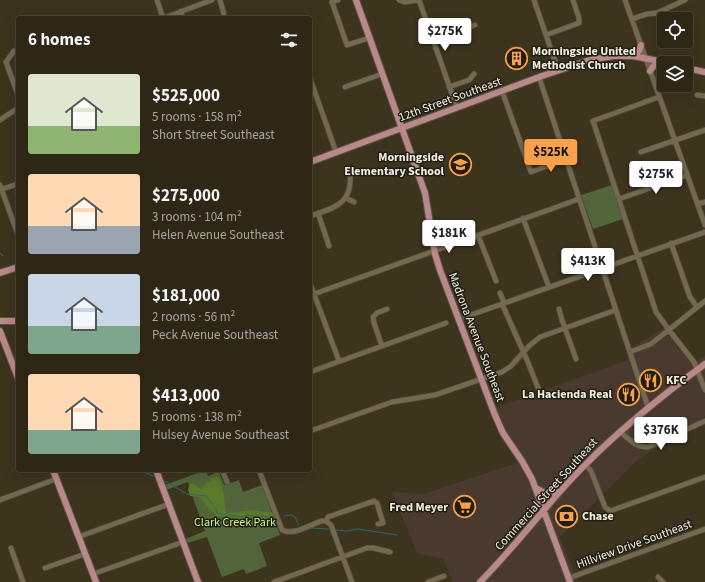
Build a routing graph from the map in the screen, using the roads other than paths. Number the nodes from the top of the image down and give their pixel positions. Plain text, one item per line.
1 (157, 0) edge
2 (212, 0) edge
3 (220, 0) edge
4 (338, 0) edge
5 (356, 0) edge
6 (399, 0) edge
7 (419, 0) edge
8 (534, 0) edge
9 (573, 0) edge
10 (625, 0) edge
11 (685, 0) edge
12 (181, 11) junction
13 (162, 16) edge
14 (168, 16) edge
15 (182, 16) edge
16 (225, 16) edge
17 (632, 19) junction
18 (475, 25) dead end
19 (546, 35) junction
20 (369, 38) junction
21 (432, 40) junction
22 (641, 45) junction
23 (16, 51) edge
24 (633, 56) junction
25 (646, 58) junction
26 (657, 60) edge
27 (657, 63) edge
28 (693, 69) edge
29 (558, 70) junction
30 (650, 71) junction
31 (705, 72) edge
32 (382, 74) junction
33 (474, 74) dead end
34 (539, 77) junction
35 (312, 84) edge
36 (345, 87) dead end
37 (449, 88) junction
38 (16, 90) edge
39 (502, 91) junction
40 (697, 95) dead end
41 (705, 96) edge
42 (659, 97) junction
43 (457, 108) junction
44 (16, 109) edge
45 (0, 120) edge
46 (402, 128) junction
47 (705, 130) edge
48 (675, 140) junction
49 (336, 152) junction
50 (641, 152) dead end
51 (566, 159) junction
52 (312, 161) edge
53 (350, 172) dead end
54 (687, 175) junction
55 (16, 184) edge
56 (1, 187) edge
57 (346, 198) junction
58 (579, 199) junction
59 (619, 199) junction
60 (354, 202) dead end
61 (705, 202) edge
62 (698, 204) junction
63 (318, 213) junction
64 (312, 215) edge
65 (523, 218) junction
66 (705, 225) edge
67 (16, 229) edge
68 (705, 232) edge
69 (478, 235) junction
70 (670, 243) junction
71 (329, 246) dead end
72 (434, 251) junction
73 (637, 255) junction
74 (16, 268) edge
75 (602, 268) junction
76 (0, 274) edge
77 (496, 281) dead end
78 (549, 287) junction
79 (312, 288) edge
80 (500, 293) dead end
81 (314, 294) junction
82 (705, 301) edge
83 (503, 304) junction
84 (697, 307) junction
85 (387, 309) dead end
86 (559, 309) dead end
87 (616, 310) junction
88 (0, 317) edge
89 (465, 317) dead end
90 (3, 321) edge
91 (16, 321) edge
92 (446, 324) dead end
93 (565, 328) junction
94 (669, 330) junction
95 (0, 331) edge
96 (1, 338) edge
97 (382, 346) junction
98 (630, 352) junction
99 (523, 353) junction
100 (576, 359) dead end
101 (339, 361) junction
102 (705, 364) edge
103 (697, 369) junction
104 (312, 371) edge
105 (16, 373) edge
106 (480, 379) junction
107 (538, 390) dead end
108 (705, 390) edge
109 (648, 408) junction
110 (705, 421) edge
111 (312, 430) edge
112 (620, 432) junction
113 (585, 464) junction
114 (54, 472) edge
115 (157, 472) edge
116 (223, 472) edge
117 (260, 472) edge
118 (705, 477) edge
119 (56, 479) junction
120 (227, 482) dead end
121 (536, 488) junction
122 (559, 492) junction
123 (0, 500) edge
124 (169, 504) junction
125 (544, 509) junction
126 (326, 521) junction
127 (378, 524) dead end
128 (705, 529) edge
129 (78, 536) junction
130 (183, 542) junction
131 (11, 548) dead end
132 (390, 552) dead end
133 (85, 554) junction
134 (343, 556) junction
135 (45, 568) dead end
136 (93, 574) junction
137 (444, 576) dead end
138 (658, 577) dead end
139 (570, 580) edge
140 (23, 582) edge
141 (96, 582) edge
142 (198, 582) edge
143 (274, 582) edge
144 (352, 582) edge
145 (428, 582) edge
146 (480, 582) edge
147 (663, 582) edge

1 - 13 street
2 - 12 street
3 - 16 street
4 - 20 street
5 - 20 main road, Madrona Avenue Southeast
6 - 7 street
7 - 21 street
8 - 19 street
9 - 19 street
10 - 17 street
11 - 17 street
12 - 14 street
12 - 15 street
17 - 22 street
18 - 21 street
19 - 29 street
20 - 32 main road, Madrona Avenue Southeast
21 - 37 street
22 - 24 main road
22 - 25 street
23 - 38 street
24 - 25 main road, 12th Street Southeast
24 - 29 main road, 12th Street Southeast
25 - 26 main road, 12th Street Southeast
25 - 30 street
27 - 30 main road
28 - 31 main road
29 - 34 main road, 12th Street Southeast
30 - 42 street
32 - 36 street
32 - 46 main road, Madrona Avenue Southeast
33 - 37 street
34 - 39 main road, 12th Street Southeast
34 - 51 street
35 - 49 street
37 - 43 street
39 - 43 main road, 12th Street Southeast
39 - 51 street
40 - 41 street
42 - 48 street
42 - 59 street
43 - 46 main road, 12th Street Southeast
44 - 45 street
46 - 49 main road, 12th Street Southeast
46 - 72 main road, Madrona Avenue Southeast
47 - 48 street
48 - 50 street
48 - 54 street
49 - 52 main road, 12th Street Southeast
51 - 58 street
53 - 57 street
54 - 59 street
54 - 62 street
55 - 56 street
56 - 67 street
57 - 60 street
57 - 63 street
58 - 65 street
58 - 75 street
59 - 73 street
61 - 62 street
62 - 66 street
63 - 64 street
63 - 71 street
65 - 69 street
65 - 78 street
68 - 70 street
69 - 72 street
69 - 77 street
70 - 73 street
70 - 84 street
72 - 81 street
72 - 106 main road, Madrona Avenue Southeast
73 - 75 street
73 - 94 street
74 - 76 main road
75 - 78 street
75 - 87 street
78 - 83 street
79 - 81 street
80 - 83 street
81 - 101 street
82 - 84 street
83 - 89 street
83 - 99 street
84 - 94 street
85 - 97 street
86 - 93 street
87 - 93 street
87 - 98 street
88 - 90 main road
90 - 91 main road
92 - 97 street
93 - 99 street
93 - 100 street
94 - 98 street
94 - 103 street
95 - 96 main road
96 - 105 main road
97 - 101 street
98 - 109 street
99 - 106 street
99 - 107 street
101 - 104 street
102 - 103 main road, Commercial Street Southeast
103 - 108 street
103 - 109 main road, Commercial Street Southeast
106 - 111 street
106 - 121 main road, Madrona Avenue Southeast
109 - 112 main road, Commercial Street Southeast
110 - 112 street
112 - 113 main road, Commercial Street Southeast
113 - 118 street
113 - 122 main road, Commercial Street Southeast
114 - 119 main road
115 - 124 main road
116 - 120 street
117 - 126 street
119 - 123 street
119 - 129 main road
121 - 122 main road
121 - 125 main road, Madrona Avenue Southeast
122 - 125 main road, Commercial Street Southeast
124 - 129 street
124 - 130 main road
125 - 139 main road, Madrona Avenue Southeast
125 - 146 main road, Commercial Street Southeast
126 - 127 street
126 - 134 street
128 - 139 street, Hillview Drive Southeast
129 - 133 main road
130 - 136 street
130 - 142 main road
131 - 140 street
132 - 134 street
133 - 135 street
133 - 136 main road
134 - 143 street
134 - 144 street
136 - 141 main road
137 - 145 street
138 - 147 street

